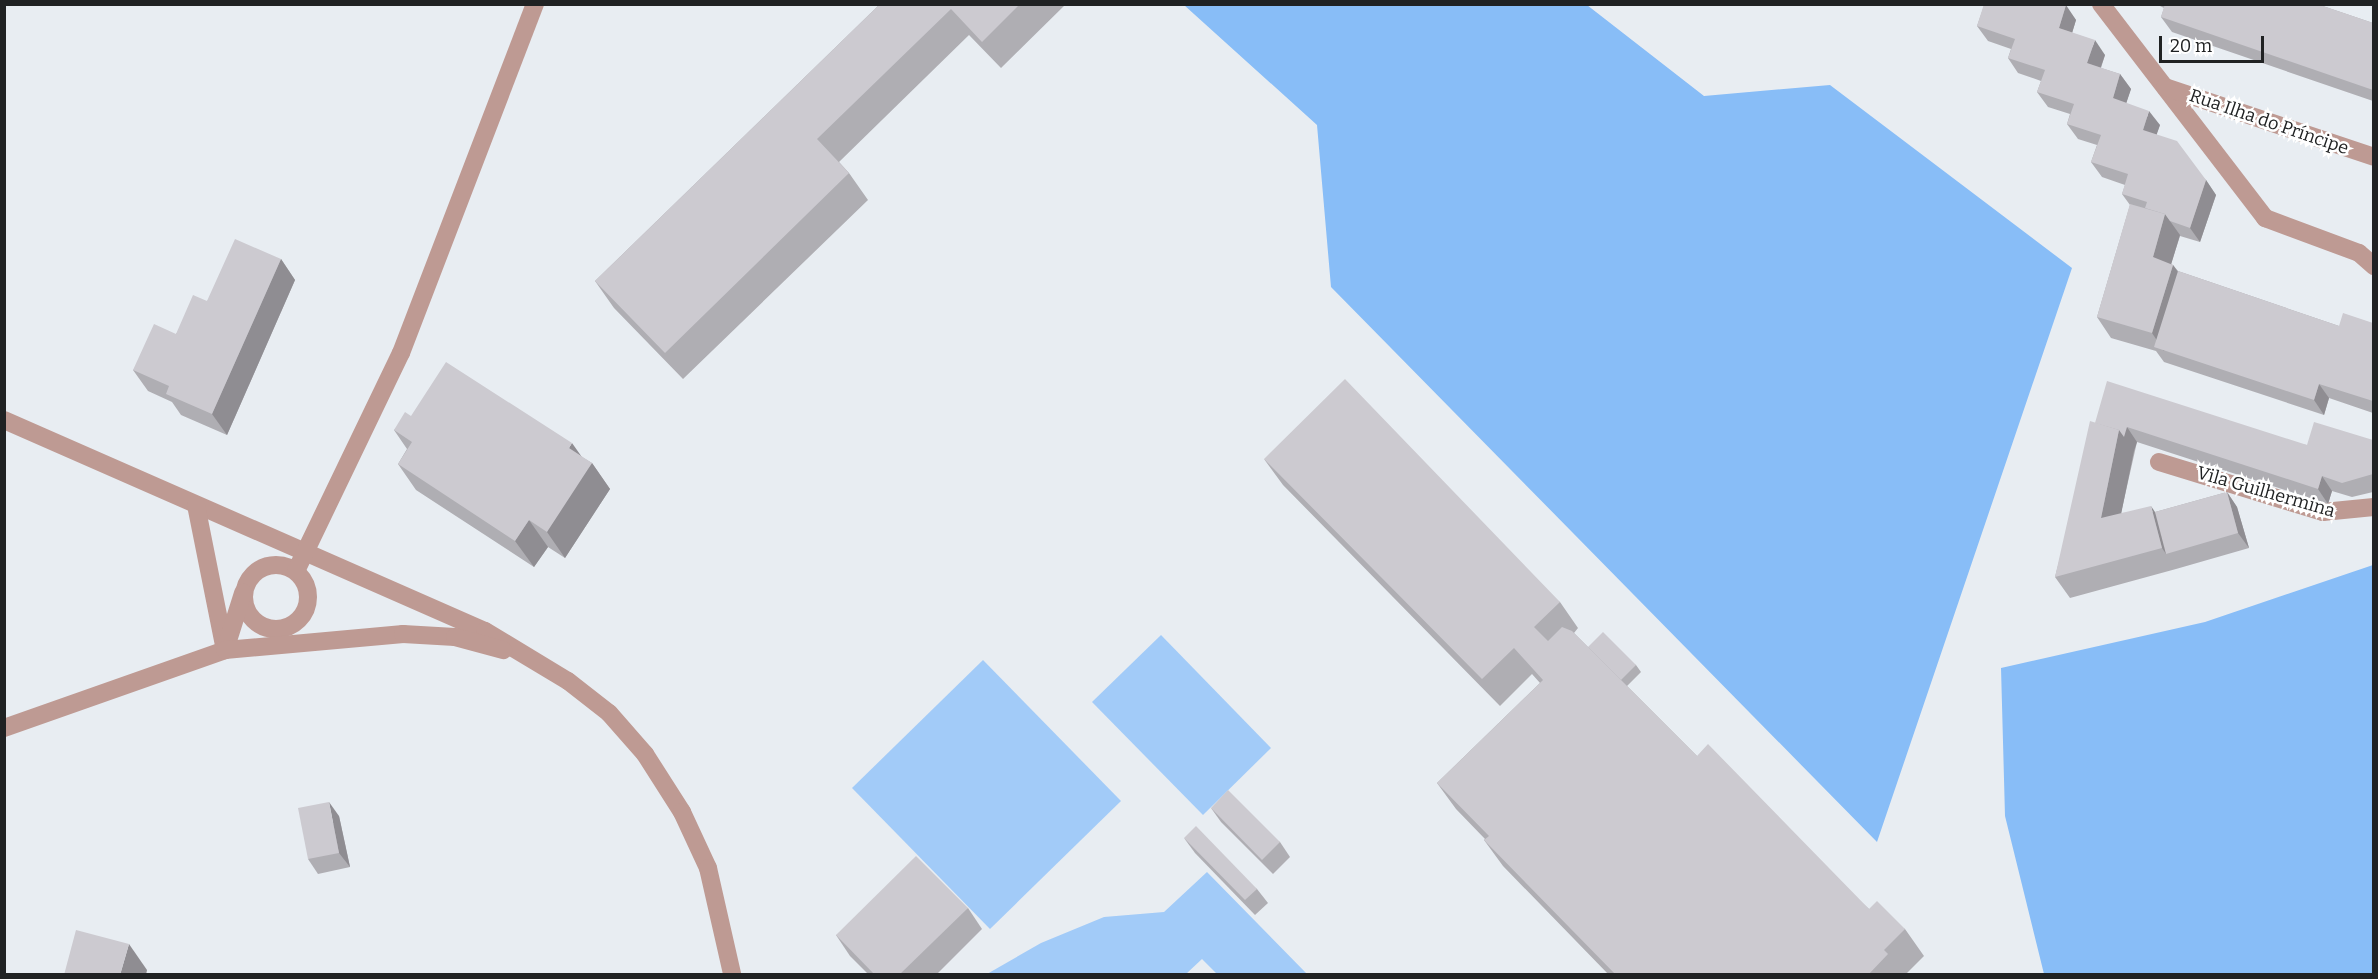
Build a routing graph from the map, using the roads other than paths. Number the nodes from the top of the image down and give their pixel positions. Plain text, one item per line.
1 (535, 4) edge
2 (2102, 4) edge
3 (2165, 87) junction
4 (2373, 156) edge
5 (2373, 266) edge
6 (4, 420) edge
7 (2159, 462) dead end
8 (196, 506) junction
9 (2373, 507) edge
10 (304, 554) junction
11 (296, 571) junction
12 (246, 583) junction
13 (274, 629) junction
14 (225, 650) junction
15 (535, 660) junction
16 (4, 728) edge
17 (732, 975) edge

1 - 10 street
2 - 3 street
3 - 4 street, Rua Ilha do Príncipe
3 - 5 street
6 - 8 street
7 - 9 street, Vila Guilhermina
8 - 10 street
8 - 14 street
10 - 11 street
10 - 15 street
11 - 12 street
11 - 13 street
12 - 13 street
12 - 14 street
13 - 14 street
14 - 15 street
14 - 16 street
15 - 17 street

